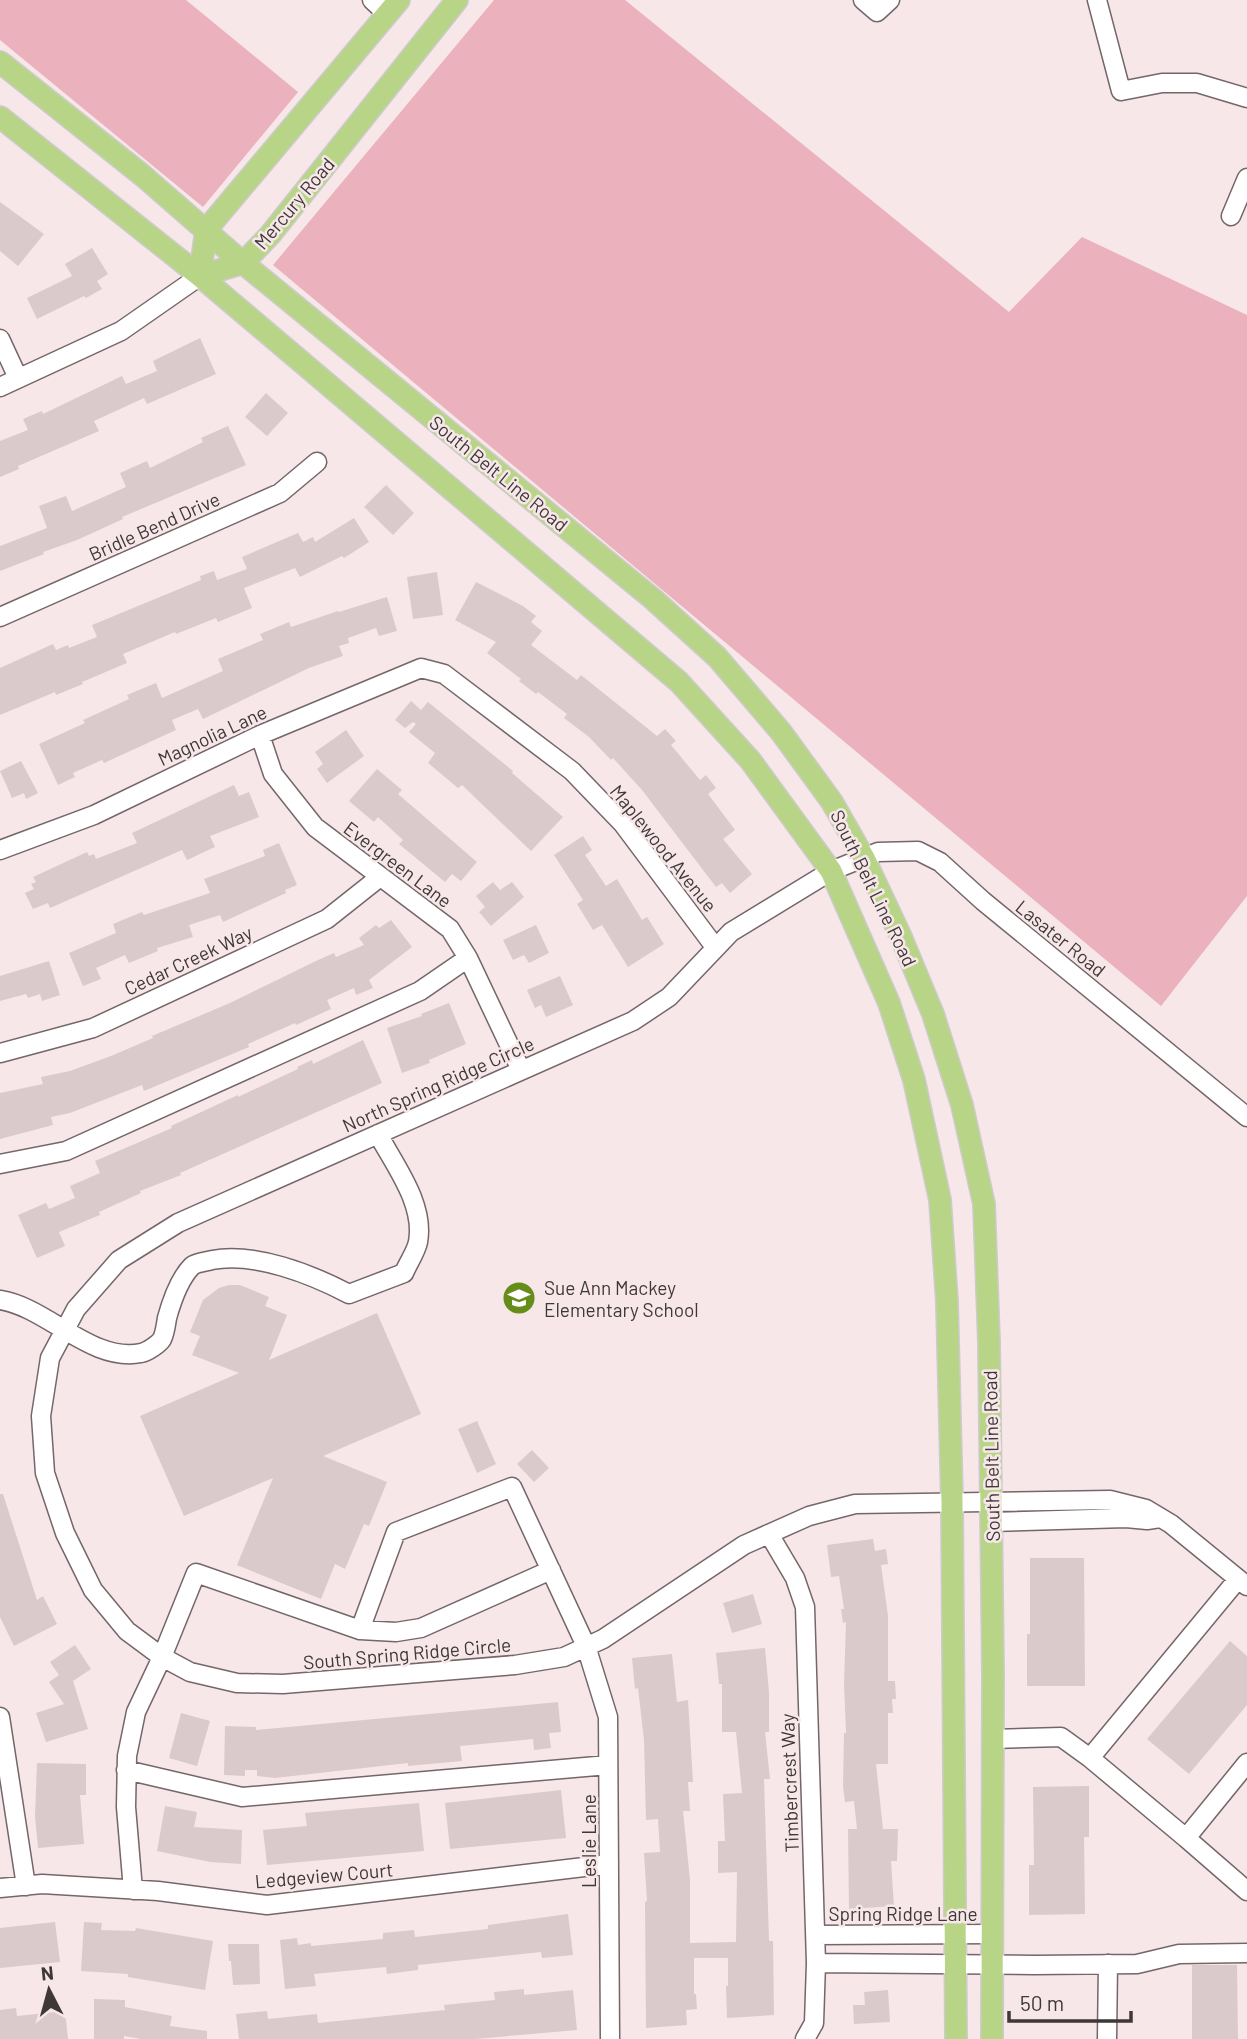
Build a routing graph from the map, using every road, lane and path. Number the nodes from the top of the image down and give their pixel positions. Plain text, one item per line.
1 (457, 0) edge
2 (863, 0) edge
3 (1097, 0) edge
4 (386, 5) edge
5 (884, 6) edge
6 (0, 62) edge
7 (1247, 98) edge
8 (0, 117) edge
9 (1247, 178) edge
10 (1231, 216) dead end
11 (206, 230) junction
12 (243, 263) junction
13 (200, 276) junction
14 (0, 339) edge
15 (18, 378) junction
16 (0, 387) edge
17 (317, 462) dead end
18 (0, 617) edge
19 (444, 674) joint
20 (260, 735) junction
21 (0, 850) edge
22 (864, 858) junction
23 (831, 871) junction
24 (380, 877) junction
25 (715, 947) junction
26 (468, 958) junction
27 (0, 1053) edge
28 (521, 1070) junction
29 (1247, 1117) edge
30 (378, 1134) junction
31 (0, 1164) edge
32 (0, 1300) edge
33 (65, 1330) junction
34 (1110, 1500) junction
35 (952, 1502) junction
36 (991, 1512) junction
37 (1110, 1518) junction
38 (1160, 1518) junction
39 (769, 1534) junction
40 (551, 1570) junction
41 (1243, 1583) edge
42 (360, 1630) junction
43 (586, 1646) junction
44 (162, 1657) junction
45 (0, 1717) edge
46 (992, 1739) junction
47 (1090, 1758) junction
48 (1247, 1763) edge
49 (608, 1765) junction
50 (126, 1770) junction
51 (1186, 1838) junction
52 (609, 1864) junction
53 (26, 1886) junction
54 (0, 1888) edge
55 (132, 1889) junction
56 (1247, 1891) edge
57 (815, 1934) junction
58 (991, 1934) junction
59 (954, 1935) junction
60 (1247, 1953) edge
61 (816, 1963) junction
62 (954, 1964) junction
63 (991, 1964) junction
64 (1108, 1964) junction
65 (806, 2038) edge
66 (610, 2039) edge
67 (956, 2039) edge
68 (992, 2039) edge
69 (1107, 2039) edge

1 - 12 main road, Mercury Road
2 - 5 street
3 - 7 street
4 - 11 main road
6 - 11 main road, South Belt Line Road
8 - 13 main road, South Belt Line Road
9 - 10 street
11 - 12 main road, South Belt Line Road
11 - 13 main road
12 - 13 main road, Mercury Road
12 - 22 main road, South Belt Line Road
13 - 15 street
13 - 23 main road, South Belt Line Road
14 - 15 street
15 - 16 street
17 - 18 street, Bridle Bend Drive
19 - 20 street, Magnolia Lane
19 - 25 street, Maplewood Avenue
20 - 21 street, Magnolia Lane
20 - 24 street, Evergreen Lane
22 - 23 street, Lasater Road
22 - 29 street, Lasater Road
22 - 36 main road, South Belt Line Road
23 - 25 street, North Spring Ridge Circle
23 - 35 main road, South Belt Line Road
24 - 26 street, Evergreen Lane
24 - 27 street, Cedar Creek Way
25 - 28 street, North Spring Ridge Circle
26 - 28 street, Evergreen Lane
26 - 31 street
28 - 30 street, North Spring Ridge Circle
30 - 33 street, North Spring Ridge Circle
30 - 33 street
32 - 33 street
33 - 44 street, South Spring Ridge Circle
34 - 36 street
34 - 37 street
34 - 38 street
35 - 36 street, South Spring Ridge Circle
35 - 39 street, South Spring Ridge Circle
35 - 59 main road, South Belt Line Road
36 - 37 street
36 - 46 main road, South Belt Line Road
37 - 38 street
38 - 41 street
39 - 43 street, South Spring Ridge Circle
39 - 57 street, Timbercrest Way
40 - 42 street
40 - 42 street, Leslie Lane
40 - 43 street, Leslie Lane
41 - 47 street
42 - 44 street
43 - 44 street, South Spring Ridge Circle
43 - 49 street, Leslie Lane
44 - 50 street
45 - 53 street
46 - 47 street
46 - 58 main road, South Belt Line Road
47 - 51 street
48 - 51 street
49 - 50 street
49 - 52 street, Leslie Lane
50 - 55 street
51 - 56 street
52 - 55 street, Ledgeview Court
52 - 66 street, Leslie Lane
53 - 54 street, Ledgeview Court
53 - 55 street, Ledgeview Court
57 - 59 street, Spring Ridge Lane
57 - 61 street, Timbercrest Way
58 - 59 street, Spring Ridge Lane
58 - 63 main road, South Belt Line Road
59 - 62 main road, South Belt Line Road
60 - 64 street
61 - 62 street
61 - 65 street, Timbercrest Way
62 - 63 street
62 - 67 main road, South Belt Line Road
63 - 64 street
63 - 68 main road, South Belt Line Road
64 - 69 street

